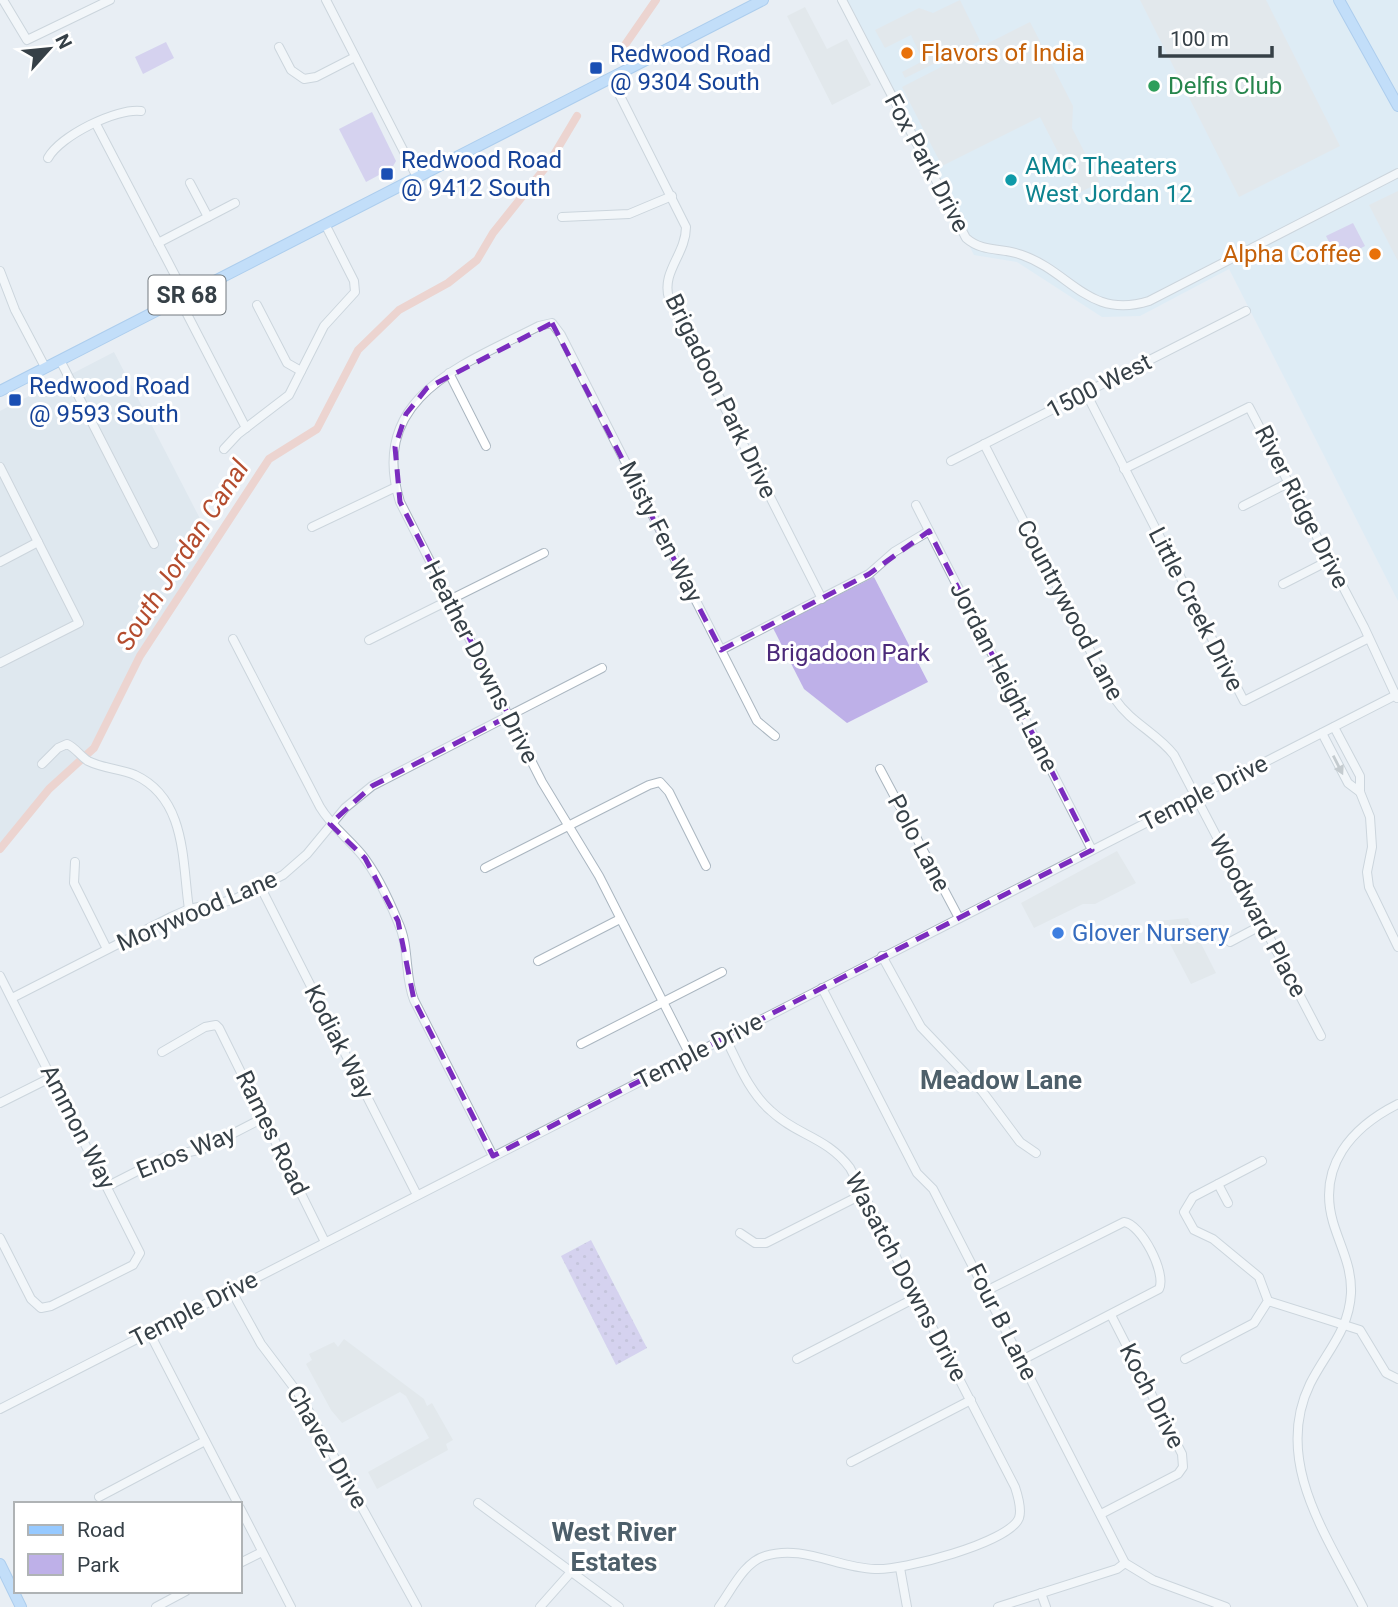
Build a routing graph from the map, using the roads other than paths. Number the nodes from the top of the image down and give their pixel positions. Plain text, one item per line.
1 (3, 0) edge
2 (110, 0) edge
3 (326, 0) edge
4 (763, 0) edge
5 (842, 0) edge
6 (1339, 0) edge
7 (279, 47) dead end
8 (355, 57) junction
9 (611, 78) junction
10 (1398, 106) edge
11 (141, 111) dead end
12 (96, 124) junction
13 (48, 158) dead end
14 (1398, 173) edge
15 (416, 177) junction
16 (190, 183) dead end
17 (672, 196) junction
18 (234, 203) dead end
19 (208, 217) junction
20 (562, 217) dead end
21 (325, 224) junction
22 (158, 243) junction
23 (0, 271) edge
24 (181, 298) junction
25 (257, 306) dead end
26 (1246, 311) dead end
27 (552, 323) joint
28 (60, 360) junction
29 (45, 368) junction
30 (302, 371) junction
31 (449, 373) junction
32 (0, 391) edge
33 (1086, 393) junction
34 (246, 428) junction
35 (984, 444) junction
36 (486, 446) dead end
37 (224, 449) dead end
38 (951, 461) dead end
39 (0, 467) edge
40 (1124, 469) junction
41 (1290, 482) junction
42 (396, 487) junction
43 (916, 505) dead end
44 (1243, 506) dead end
45 (312, 527) dead end
46 (929, 531) junction
47 (38, 542) junction
48 (154, 544) dead end
49 (544, 553) dead end
50 (1329, 560) junction
51 (0, 562) edge
52 (1283, 584) dead end
53 (822, 598) junction
54 (449, 600) junction
55 (233, 639) dead end
56 (1367, 639) junction
57 (369, 640) dead end
58 (721, 650) junction
59 (0, 663) edge
60 (602, 668) dead end
61 (1397, 697) edge
62 (509, 716) junction
63 (1334, 727) junction
64 (1322, 733) junction
65 (775, 736) dead end
66 (42, 764) dead end
67 (880, 769) dead end
68 (1360, 792) junction
69 (1196, 797) junction
70 (331, 824) junction
71 (569, 826) junction
72 (1092, 850) junction
73 (75, 862) dead end
74 (706, 866) dead end
75 (485, 868) dead end
76 (261, 888) junction
77 (189, 909) junction
78 (959, 918) junction
79 (621, 919) junction
80 (1264, 924) junction
81 (1230, 942) dead end
82 (1398, 947) edge
83 (107, 949) junction
84 (882, 956) junction
85 (538, 961) dead end
86 (722, 972) dead end
87 (0, 975) edge
88 (821, 988) junction
89 (12, 998) junction
90 (663, 1002) junction
91 (1321, 1035) dead end
92 (725, 1037) junction
93 (581, 1044) dead end
94 (162, 1052) dead end
95 (690, 1055) junction
96 (52, 1077) junction
97 (0, 1103) edge
98 (1398, 1104) edge
99 (265, 1117) junction
100 (1036, 1153) dead end
101 (494, 1156) junction
102 (1262, 1161) dead end
103 (1218, 1184) junction
104 (108, 1186) junction
105 (863, 1194) junction
106 (417, 1195) junction
107 (1228, 1203) dead end
108 (740, 1233) dead end
109 (0, 1238) edge
110 (326, 1242) junction
111 (231, 1290) junction
112 (986, 1291) junction
113 (917, 1297) junction
114 (1268, 1301) junction
115 (1111, 1315) junction
116 (1345, 1324) junction
117 (149, 1332) junction
118 (797, 1359) dead end
119 (1185, 1359) dead end
120 (1022, 1360) junction
121 (1395, 1378) edge
122 (971, 1401) junction
123 (0, 1409) edge
124 (205, 1441) junction
125 (851, 1462) dead end
126 (99, 1497) dead end
127 (237, 1502) edge
128 (478, 1503) dead end
129 (242, 1512) edge
130 (1101, 1514) junction
131 (262, 1552) junction
132 (242, 1562) edge
133 (1125, 1563) junction
134 (0, 1564) edge
135 (900, 1568) junction
136 (571, 1572) junction
137 (14, 1593) edge
138 (182, 1593) edge
139 (1041, 1593) junction
140 (156, 1607) edge
141 (291, 1607) edge
142 (417, 1607) edge
143 (540, 1607) edge
144 (619, 1607) edge
145 (719, 1607) edge
146 (907, 1607) edge
147 (998, 1607) edge
148 (1046, 1607) edge
149 (1226, 1607) edge
150 (1363, 1607) edge

1 - 2 street
3 - 8 street
4 - 9 main road, SR 68
5 - 14 street, Fox Park Drive
6 - 10 main road
7 - 8 street
8 - 15 street
9 - 15 main road, SR 68
9 - 17 street, Brigadoon Park Drive
11 - 12 street
12 - 13 street
12 - 22 street
15 - 21 main road, SR 68
16 - 19 street
17 - 20 street
17 - 53 street, Brigadoon Park Drive
18 - 19 street
19 - 22 street
21 - 24 main road, SR 68
21 - 30 street
22 - 24 street
23 - 29 street
24 - 28 main road, SR 68
24 - 34 street
25 - 30 street
26 - 33 street, 1500 West
27 - 31 street, Heather Downs Drive
27 - 58 street, Misty Fen Way
28 - 29 main road, SR 68
28 - 48 street
29 - 32 main road, SR 68
30 - 34 street
31 - 36 street
31 - 42 street, Heather Downs Drive
33 - 35 street, 1500 West
33 - 40 street, Little Creek Drive
34 - 37 street
35 - 38 street, 1500 West
35 - 69 street, Countrywood Lane
39 - 47 street
40 - 41 street, River Ridge Drive
40 - 56 street, Little Creek Drive
41 - 44 street
41 - 50 street, River Ridge Drive
42 - 45 street
42 - 54 street, Heather Downs Drive
43 - 46 street, Jordan Height Lane
46 - 53 street
46 - 72 street, Jordan Height Lane
47 - 51 street
47 - 59 street
49 - 54 street
50 - 52 street
50 - 56 street, River Ridge Drive
53 - 58 street
54 - 57 street
54 - 62 street, Heather Downs Drive
55 - 70 street
56 - 61 street, River Ridge Drive
58 - 65 street, Misty Fen Way
60 - 62 street, Morywood Lane
61 - 63 street, Temple Drive
62 - 70 street, Morywood Lane
62 - 71 street, Heather Downs Drive
63 - 64 street, Temple Drive
63 - 68 street
64 -> 68 street
64 - 69 street, Temple Drive
66 - 77 street
67 - 78 street, Polo Lane
68 - 82 street
69 - 72 street, Temple Drive
69 - 80 street, Woodward Place
70 - 76 street, Morywood Lane
70 - 101 street
71 - 74 street
71 - 75 street
71 - 79 street, Heather Downs Drive
72 - 78 street, Temple Drive
73 - 83 street
76 - 77 street, Morywood Lane
76 - 106 street, Kodiak Way
77 - 83 street, Morywood Lane
78 - 84 street, Temple Drive
79 - 85 street
79 - 90 street, Heather Downs Drive
80 - 81 street
80 - 91 street, Woodward Place
83 - 89 street, Morywood Lane
84 - 88 street, Temple Drive
84 - 100 street
86 - 90 street
87 - 89 street, Ammon Way
88 - 92 street, Temple Drive
88 - 112 street, Four B Lane
89 - 96 street, Ammon Way
90 - 93 street
90 - 95 street, Heather Downs Drive
92 - 95 street, Temple Drive
92 - 105 street, Wasatch Downs Drive
94 - 99 street, Rames Road
95 - 101 street, Temple Drive
96 - 97 street
96 - 104 street, Ammon Way
98 - 116 street
99 - 104 street, Enos Way
99 - 110 street, Rames Road
101 - 106 street, Temple Drive
102 - 103 street
103 - 107 street
103 - 114 street
104 - 109 street, Ammon Way
105 - 108 street
105 - 113 street, Wasatch Downs Drive
106 - 110 street, Temple Drive
110 - 111 street, Temple Drive
111 - 117 street, Temple Drive
111 - 142 street, Chavez Drive
112 - 115 street
112 - 120 street, Four B Lane
113 - 118 street
113 - 122 street, Wasatch Downs Drive
114 - 116 street
114 - 119 street
115 - 120 street
115 - 130 street, Koch Drive
116 - 121 street
116 - 150 street
117 - 123 street, Temple Drive
117 - 124 street
120 - 130 street, Four B Lane
122 - 125 street
122 - 135 street, Wasatch Downs Drive
124 - 126 street
124 - 127 street
128 - 136 street
129 - 131 street
130 - 133 street, Four B Lane
131 - 132 street
131 - 141 street
133 - 139 street
133 - 149 street
134 - 137 main road
135 - 145 street
135 - 146 street
136 - 143 street
136 - 144 street
138 - 140 street
139 - 147 street
139 - 148 street

